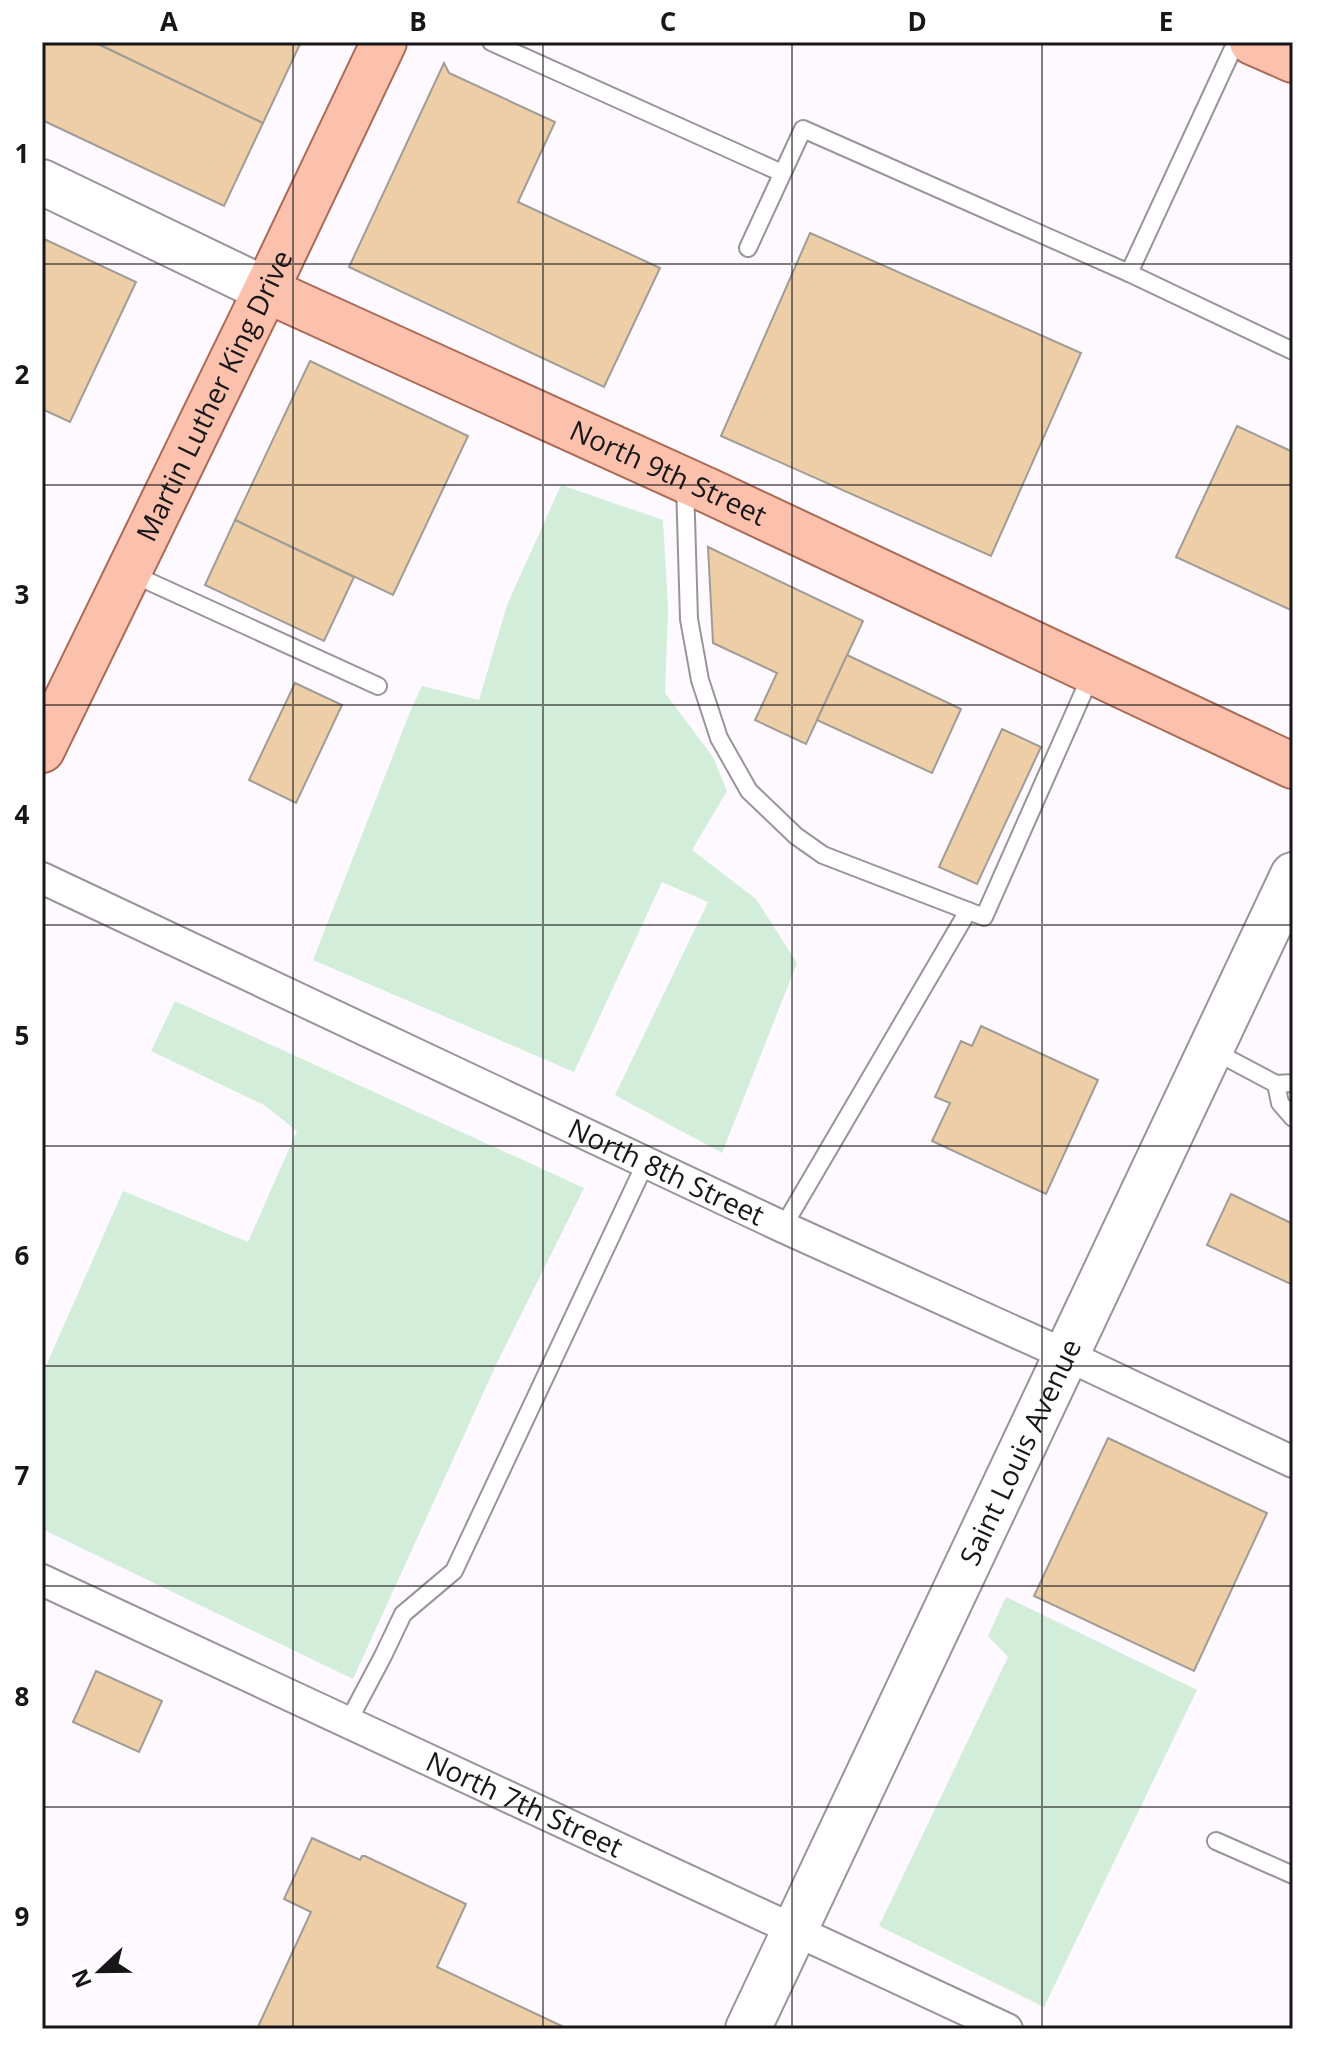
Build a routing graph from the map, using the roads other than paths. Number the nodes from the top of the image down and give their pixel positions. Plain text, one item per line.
1 (384, 42) edge
2 (491, 42) edge
3 (1236, 42) edge
4 (1252, 42) edge
5 (1293, 60) edge
6 (782, 173) junction
7 (42, 182) edge
8 (748, 248) dead end
9 (1129, 273) junction
10 (266, 290) junction
11 (1293, 351) edge
12 (685, 480) junction
13 (128, 572) junction
14 (1092, 671) junction
15 (378, 686) dead end
16 (42, 750) edge
17 (1293, 766) edge
18 (42, 878) edge
19 (1292, 878) edge
20 (968, 911) junction
21 (1211, 1049) junction
22 (1284, 1084) edge
23 (1293, 1118) edge
24 (646, 1162) junction
25 (783, 1227) junction
26 (1066, 1355) junction
27 (1293, 1462) edge
28 (42, 1580) edge
29 (348, 1722) junction
30 (1216, 1841) dead end
31 (1293, 1875) edge
32 (794, 1930) junction
33 (748, 2029) edge
34 (1007, 2029) edge

1 - 10 main road, Martin Luther King Drive
2 - 6 lane
3 - 9 lane
4 - 5 main road
6 - 8 lane
6 - 9 lane
7 - 10 street, North 9th Street
9 - 11 lane
10 - 12 main road, North 9th Street
10 - 13 main road, Martin Luther King Drive
12 - 14 main road, North 9th Street
12 - 20 lane
13 - 15 lane
13 - 16 main road, Martin Luther King Drive
14 - 17 main road, North 9th Street
14 - 20 lane
18 - 24 street, North 8th Street
19 - 21 street, Saint Louis Avenue
20 - 25 lane
21 - 22 lane
21 - 26 street, Saint Louis Avenue
22 - 23 lane
24 - 25 street, North 8th Street
24 - 29 lane
25 - 26 street, North 8th Street
26 - 27 street, North 8th Street
26 - 32 street, Saint Louis Avenue
28 - 29 street, North 7th Street
29 - 32 street, North 7th Street
30 - 31 lane
32 - 33 street, Saint Louis Avenue
32 - 34 street, North 7th Street

